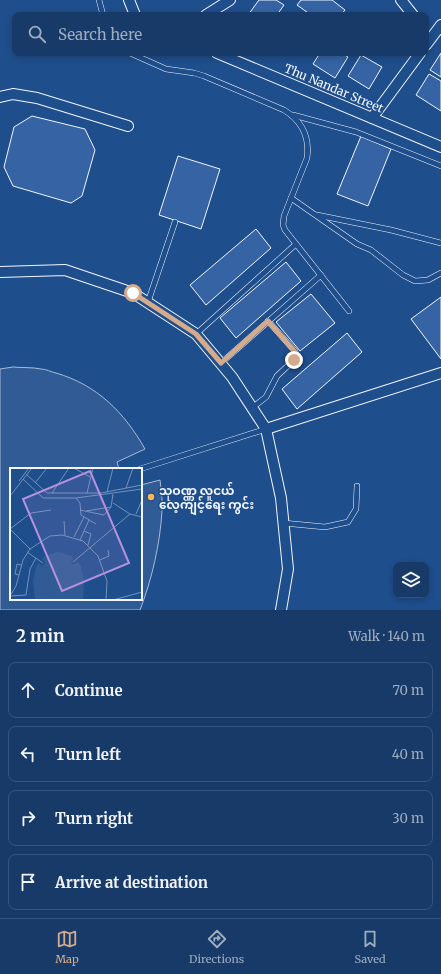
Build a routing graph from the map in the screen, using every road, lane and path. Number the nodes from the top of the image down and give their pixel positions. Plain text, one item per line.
1 (99, 0) edge
2 (129, 0) edge
3 (230, 0) edge
4 (401, 0) edge
5 (102, 12) edge
6 (134, 12) edge
7 (211, 12) edge
8 (411, 12) edge
9 (441, 25) edge
10 (429, 33) edge
11 (137, 56) edge
12 (224, 56) edge
13 (418, 56) edge
14 (0, 97) edge
15 (292, 114) junction
16 (372, 118) junction
17 (128, 126) dead end
18 (441, 147) edge
19 (441, 166) edge
20 (291, 198) junction
21 (314, 215) junction
22 (175, 222) dead end
23 (441, 243) edge
24 (296, 244) junction
25 (0, 272) edge
26 (441, 273) edge
27 (321, 275) junction
28 (148, 302) junction
29 (349, 310) dead end
30 (268, 321) junction
31 (196, 334) junction
32 (221, 363) junction
33 (441, 372) edge
34 (252, 408) junction
35 (266, 429) junction
36 (142, 468) edge
37 (357, 486) dead end
38 (283, 522) junction
39 (281, 610) edge

1 - 5 lane
2 - 6 street
3 - 7 street
4 - 8 street
9 - 10 street
11 - 15 lane
12 - 16 street, Thu Nandar Street
13 - 16 street
14 - 17 street
15 - 19 lane
15 - 20 lane
16 - 18 street, Thu Nandar Street
20 - 21 lane
20 - 24 lane
21 - 23 lane
21 - 26 lane
22 - 28 lane
24 - 27 lane
24 - 31 lane
25 - 28 street
27 - 29 lane
27 - 30 lane
28 - 31 street
30 - 32 lane
30 - 34 lane
31 - 32 street
32 - 34 street
33 - 35 street
34 - 35 street
35 - 36 lane
35 - 38 street
37 - 38 lane
38 - 39 street

